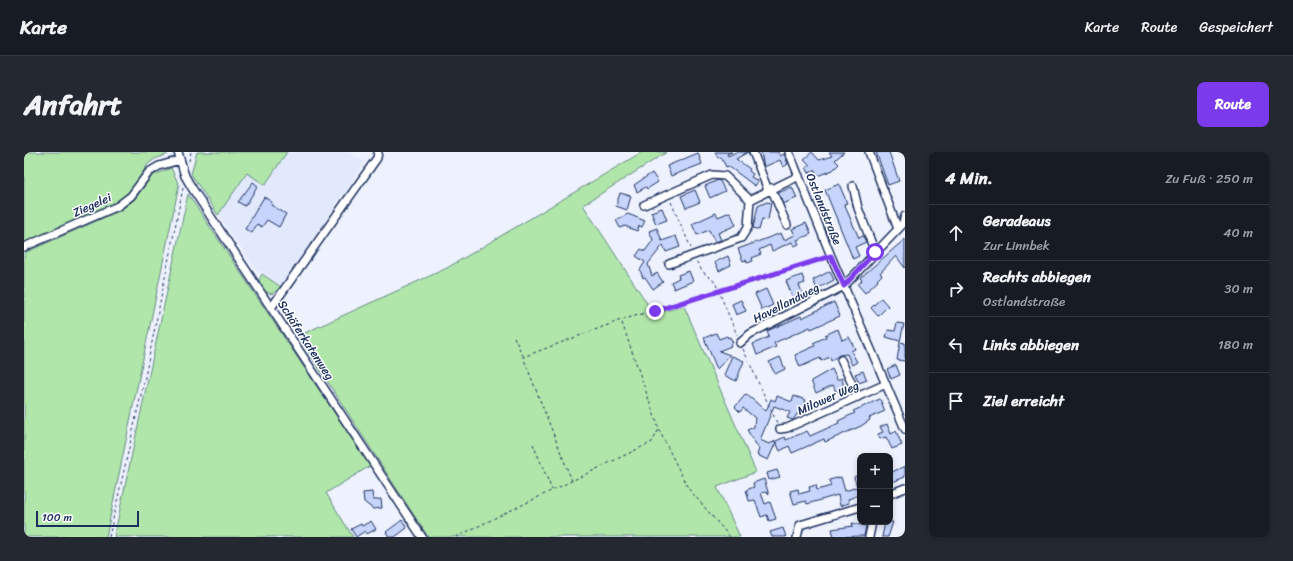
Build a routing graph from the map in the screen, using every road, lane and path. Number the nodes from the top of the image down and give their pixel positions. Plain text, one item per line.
1 (178, 152) edge
2 (191, 152) edge
3 (378, 152) edge
4 (753, 152) edge
5 (789, 152) edge
6 (869, 152) edge
7 (180, 160) junction
8 (188, 164) dead end
9 (185, 176) junction
10 (798, 176) junction
11 (853, 186) dead end
12 (769, 189) junction
13 (668, 196) junction
14 (750, 200) junction
15 (644, 205) dead end
16 (905, 216) edge
17 (787, 225) dead end
18 (898, 229) junction
19 (24, 247) edge
20 (875, 252) junction
21 (694, 256) junction
22 (831, 256) junction
23 (669, 264) dead end
24 (844, 286) junction
25 (720, 292) junction
26 (272, 308) junction
27 (621, 320) junction
28 (514, 337) dead end
29 (740, 343) junction
30 (523, 357) junction
31 (841, 360) dead end
32 (886, 384) junction
33 (858, 397) junction
34 (659, 429) junction
35 (780, 429) joint
36 (905, 430) edge
37 (533, 444) dead end
38 (572, 481) junction
39 (905, 488) edge
40 (552, 490) junction
41 (893, 493) edge
42 (857, 508) edge
43 (871, 525) edge
44 (109, 537) edge
45 (422, 537) edge
46 (456, 537) edge
47 (730, 537) edge
48 (796, 537) edge
49 (869, 537) edge

1 - 7 street, Schäferkatenweg
2 - 8 path
3 - 26 street
4 - 12 street
5 - 10 street, Ostlandstraße
6 - 18 street
7 - 9 street, Schäferkatenweg
7 - 19 street, Ziegelei
9 - 26 street, Schäferkatenweg
9 - 44 path
10 - 12 street
10 - 22 street, Ostlandstraße
11 - 20 street
12 - 14 street
12 - 17 street
13 - 14 street
13 - 15 street
13 - 21 path
14 - 21 street
16 - 18 street
18 - 20 street
20 - 24 street
21 - 23 street
21 - 25 path
22 - 24 street, Ostlandstraße
22 - 25 path
24 - 29 street, Havellandweg
24 - 32 street, Ostlandstraße
25 - 27 path
25 - 29 path
26 - 45 street, Schäferkatenweg
27 - 30 path
27 - 34 path
28 - 30 path
29 - 35 path
30 - 38 path
31 - 33 street
32 - 33 street, Milower Weg
32 - 36 street, Ostlandstraße
33 - 35 street, Milower Weg
34 - 38 path
34 - 47 path
37 - 40 path
38 - 40 path
39 - 41 street
40 - 46 path
42 - 48 street
43 - 49 street

